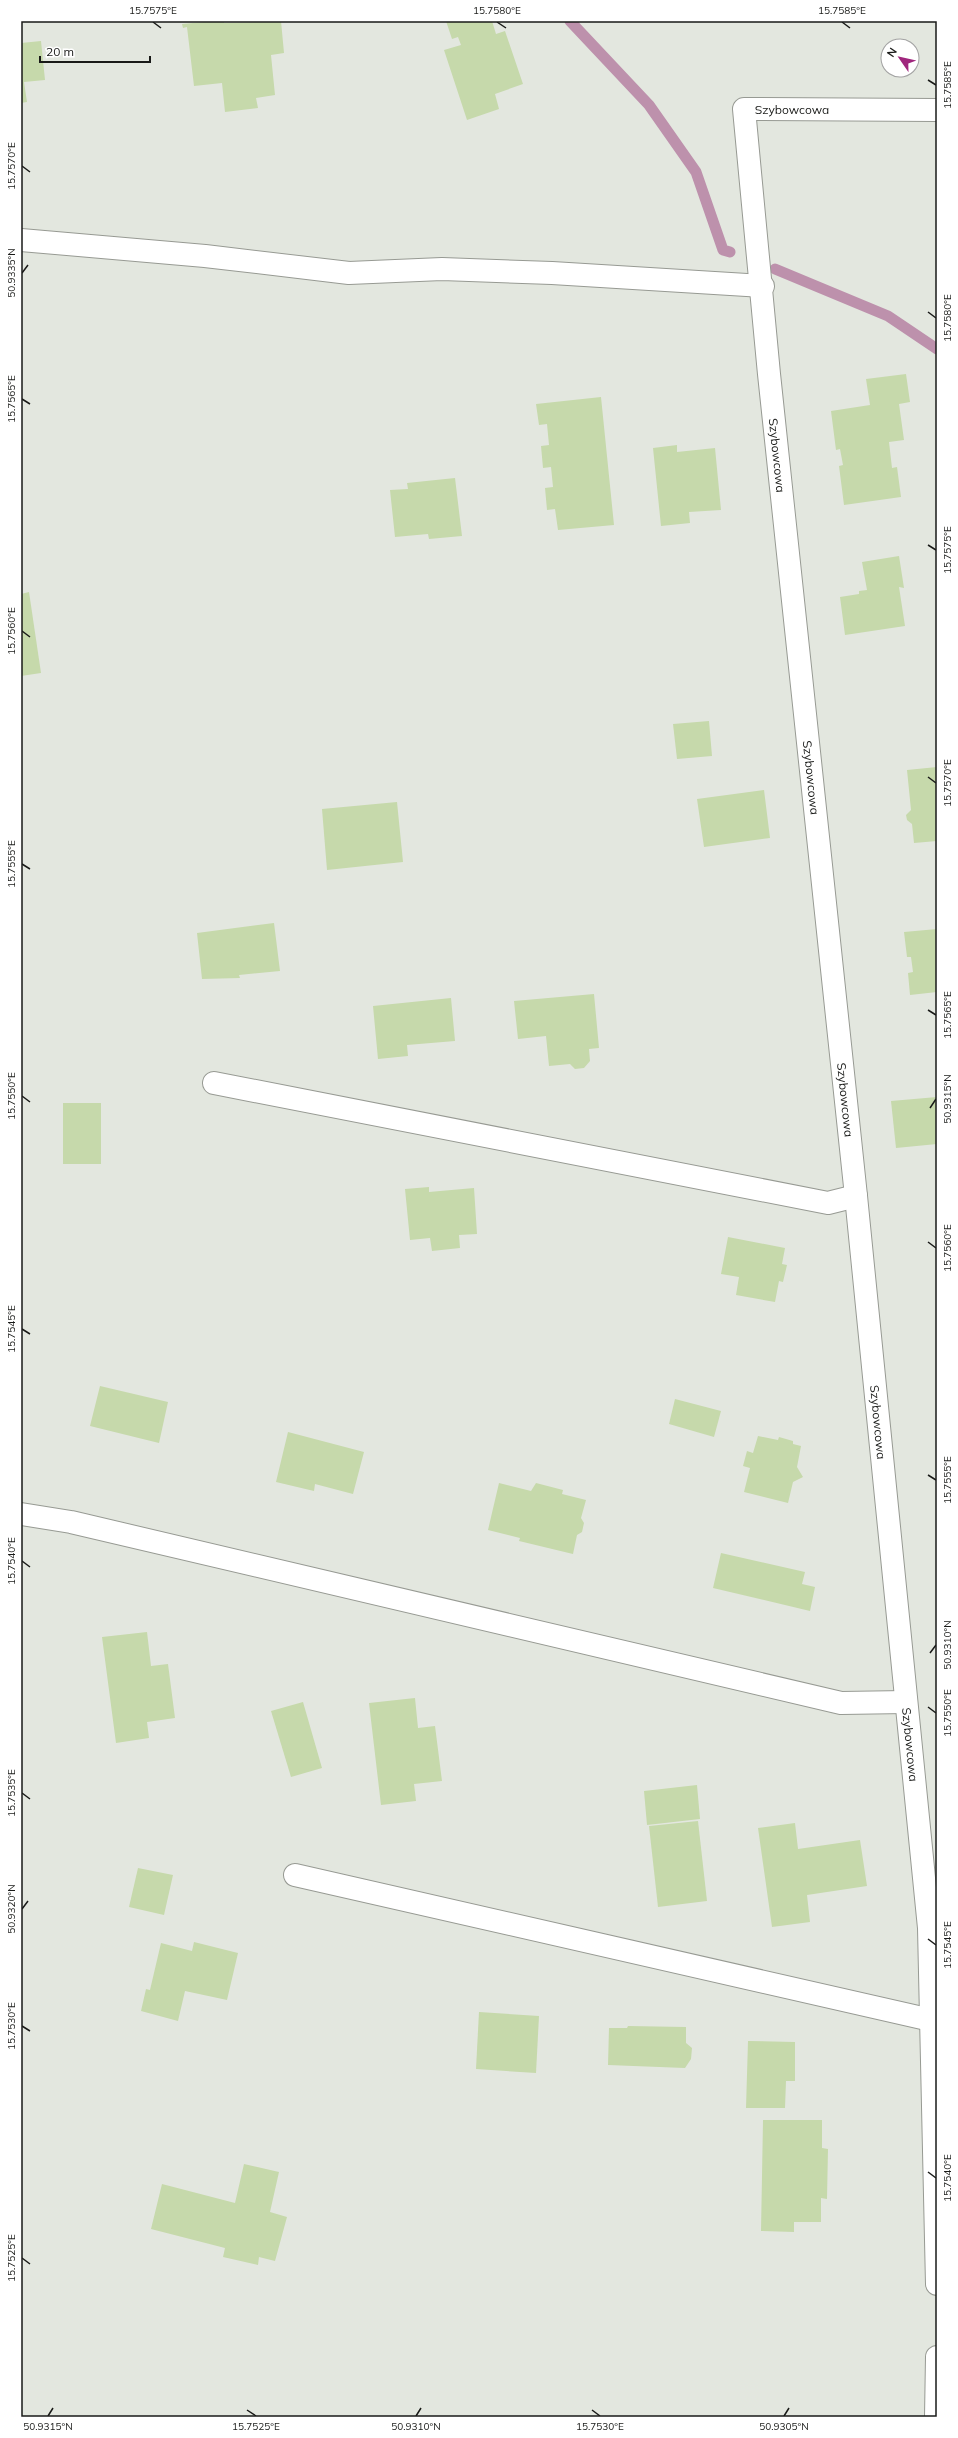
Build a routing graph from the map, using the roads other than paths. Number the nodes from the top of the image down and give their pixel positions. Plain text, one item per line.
1 (937, 110) edge
2 (21, 240) edge
3 (762, 286) junction
4 (214, 1083) dead end
5 (856, 1196) junction
6 (21, 1514) edge
7 (906, 1702) junction
8 (295, 1875) dead end
9 (931, 2020) junction
10 (937, 2284) edge
11 (937, 2357) edge
12 (936, 2417) edge

1 - 3 street, Szybowcowa
2 - 3 street
3 - 5 street, Szybowcowa
4 - 5 street
5 - 7 street, Szybowcowa
6 - 7 street
7 - 9 street, Szybowcowa
8 - 9 street
9 - 10 street, Szybowcowa
11 - 12 street

